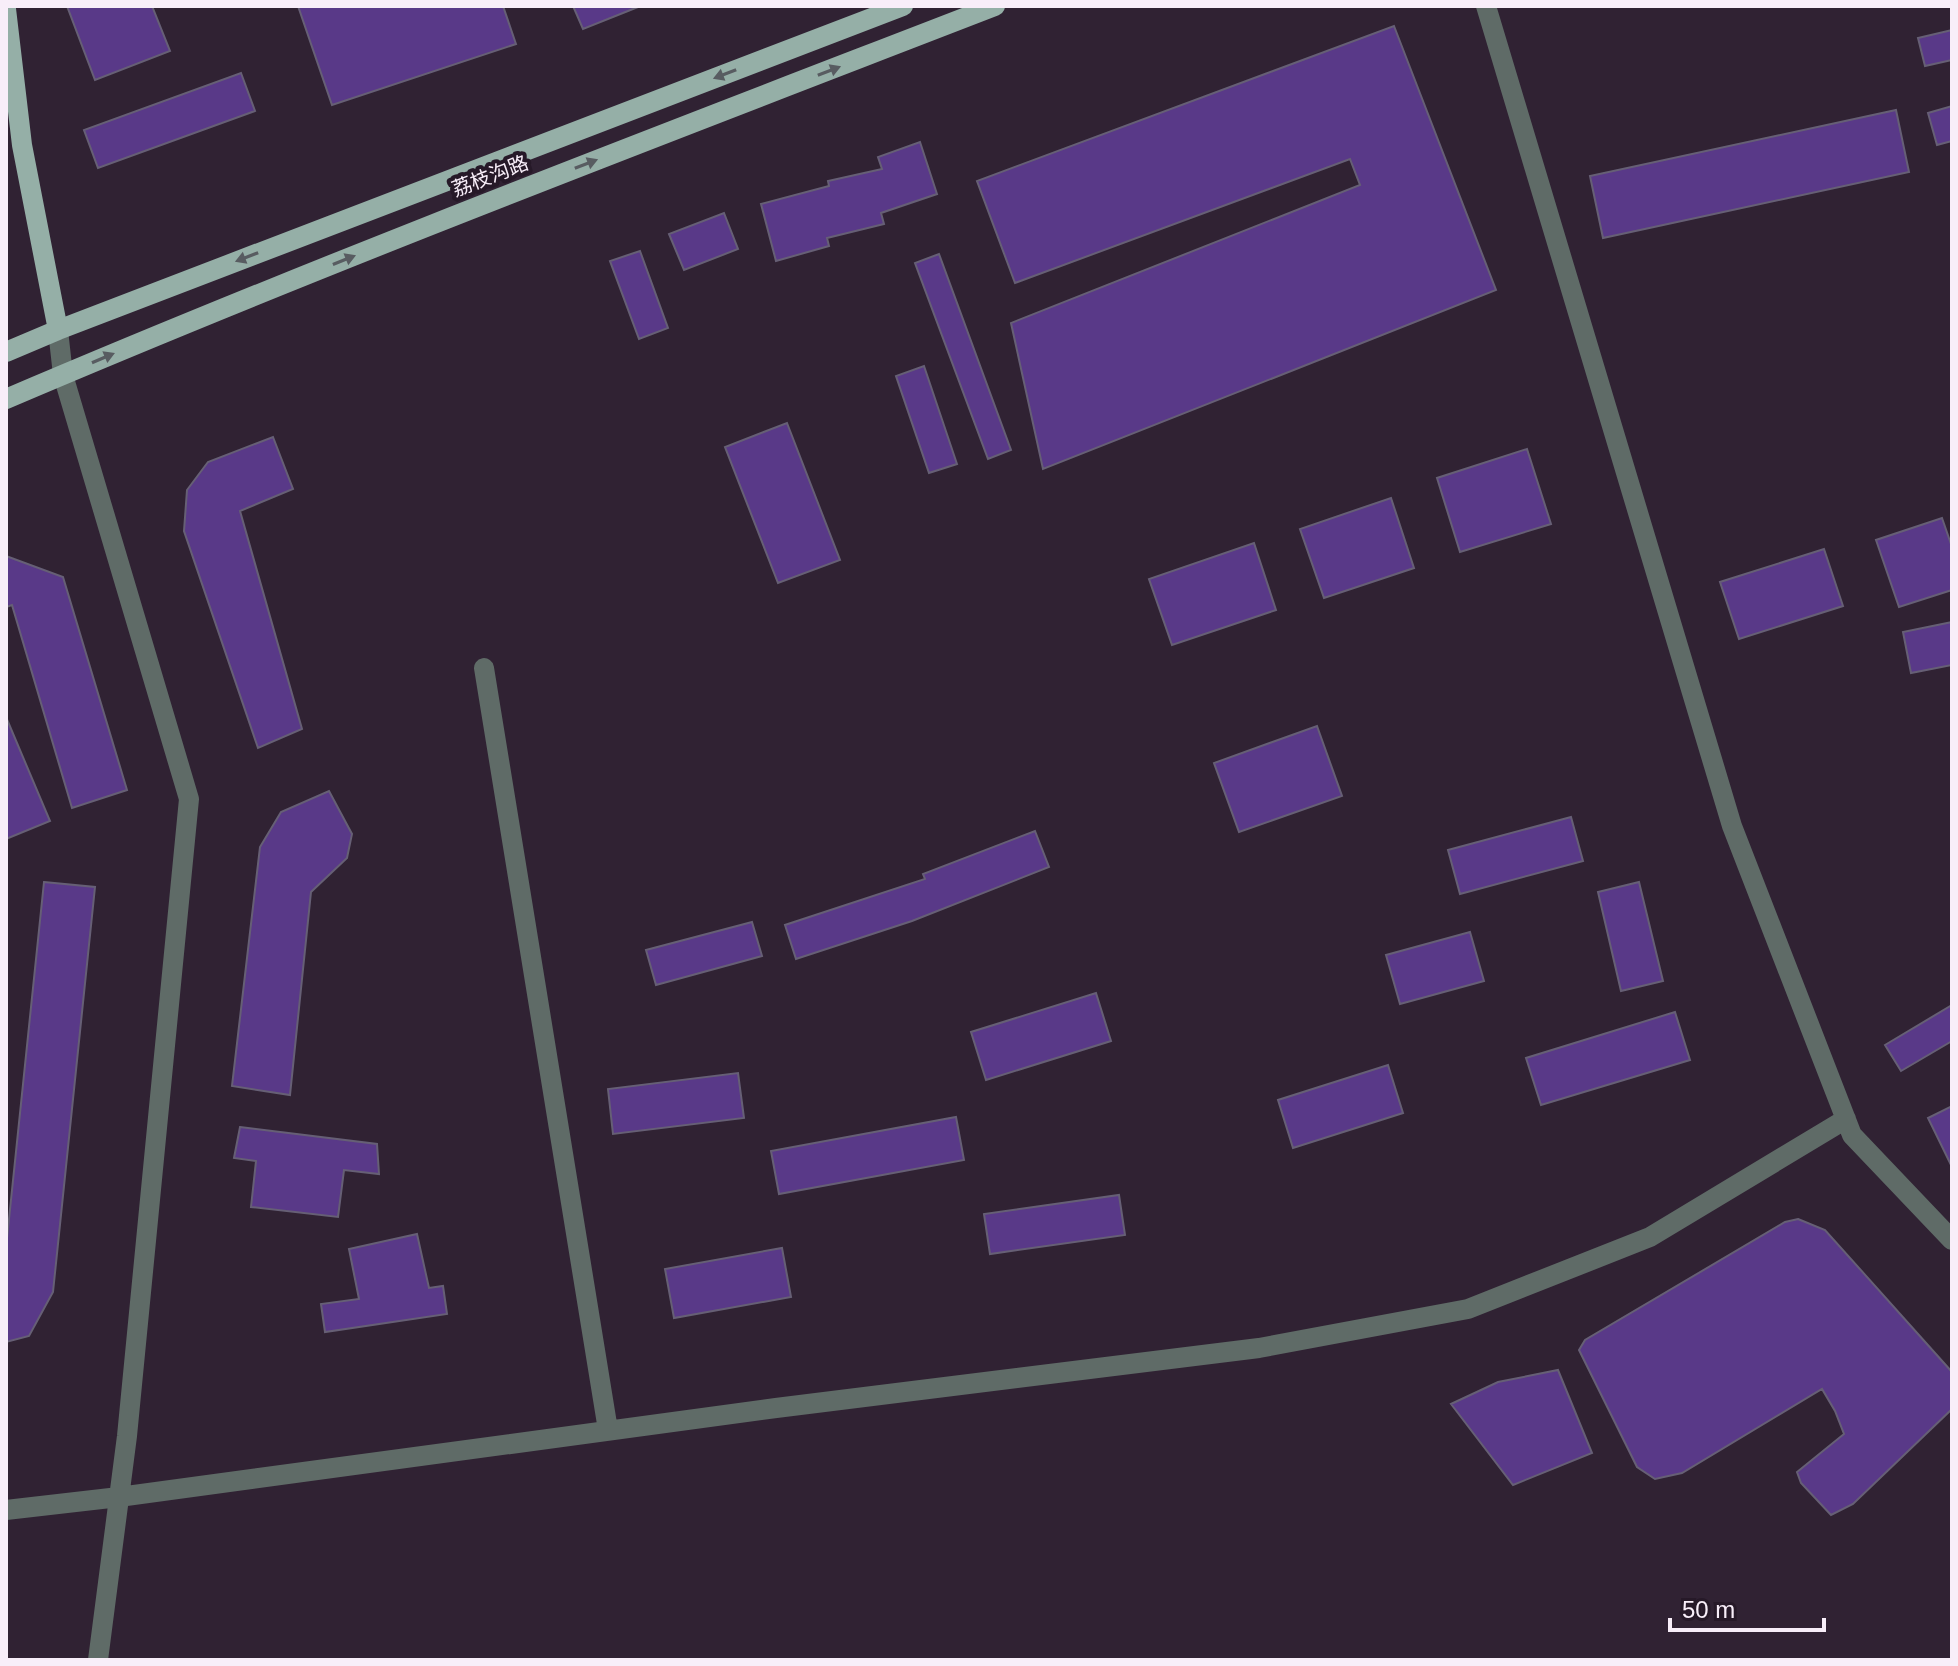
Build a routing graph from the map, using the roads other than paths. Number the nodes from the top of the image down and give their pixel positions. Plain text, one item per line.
1 (903, 6) edge
2 (995, 6) edge
3 (1486, 6) edge
4 (6, 9) edge
5 (58, 330) junction
6 (6, 352) edge
7 (63, 375) junction
8 (6, 399) edge
9 (484, 668) dead end
10 (1846, 1119) junction
11 (1952, 1240) edge
12 (608, 1430) junction
13 (119, 1497) junction
14 (6, 1510) edge
15 (98, 1660) edge

1 -> 5 main road, 荔枝沟路
7 -> 2 main road, 荔枝沟路
3 - 10 street
4 - 5 main road
5 - 6 main road, 荔枝沟路
5 - 7 street
7 - 8 main road, 荔枝沟路
7 - 13 street
9 - 12 street
10 - 11 street
10 - 12 street
12 - 13 street
13 - 14 street
13 - 15 street

